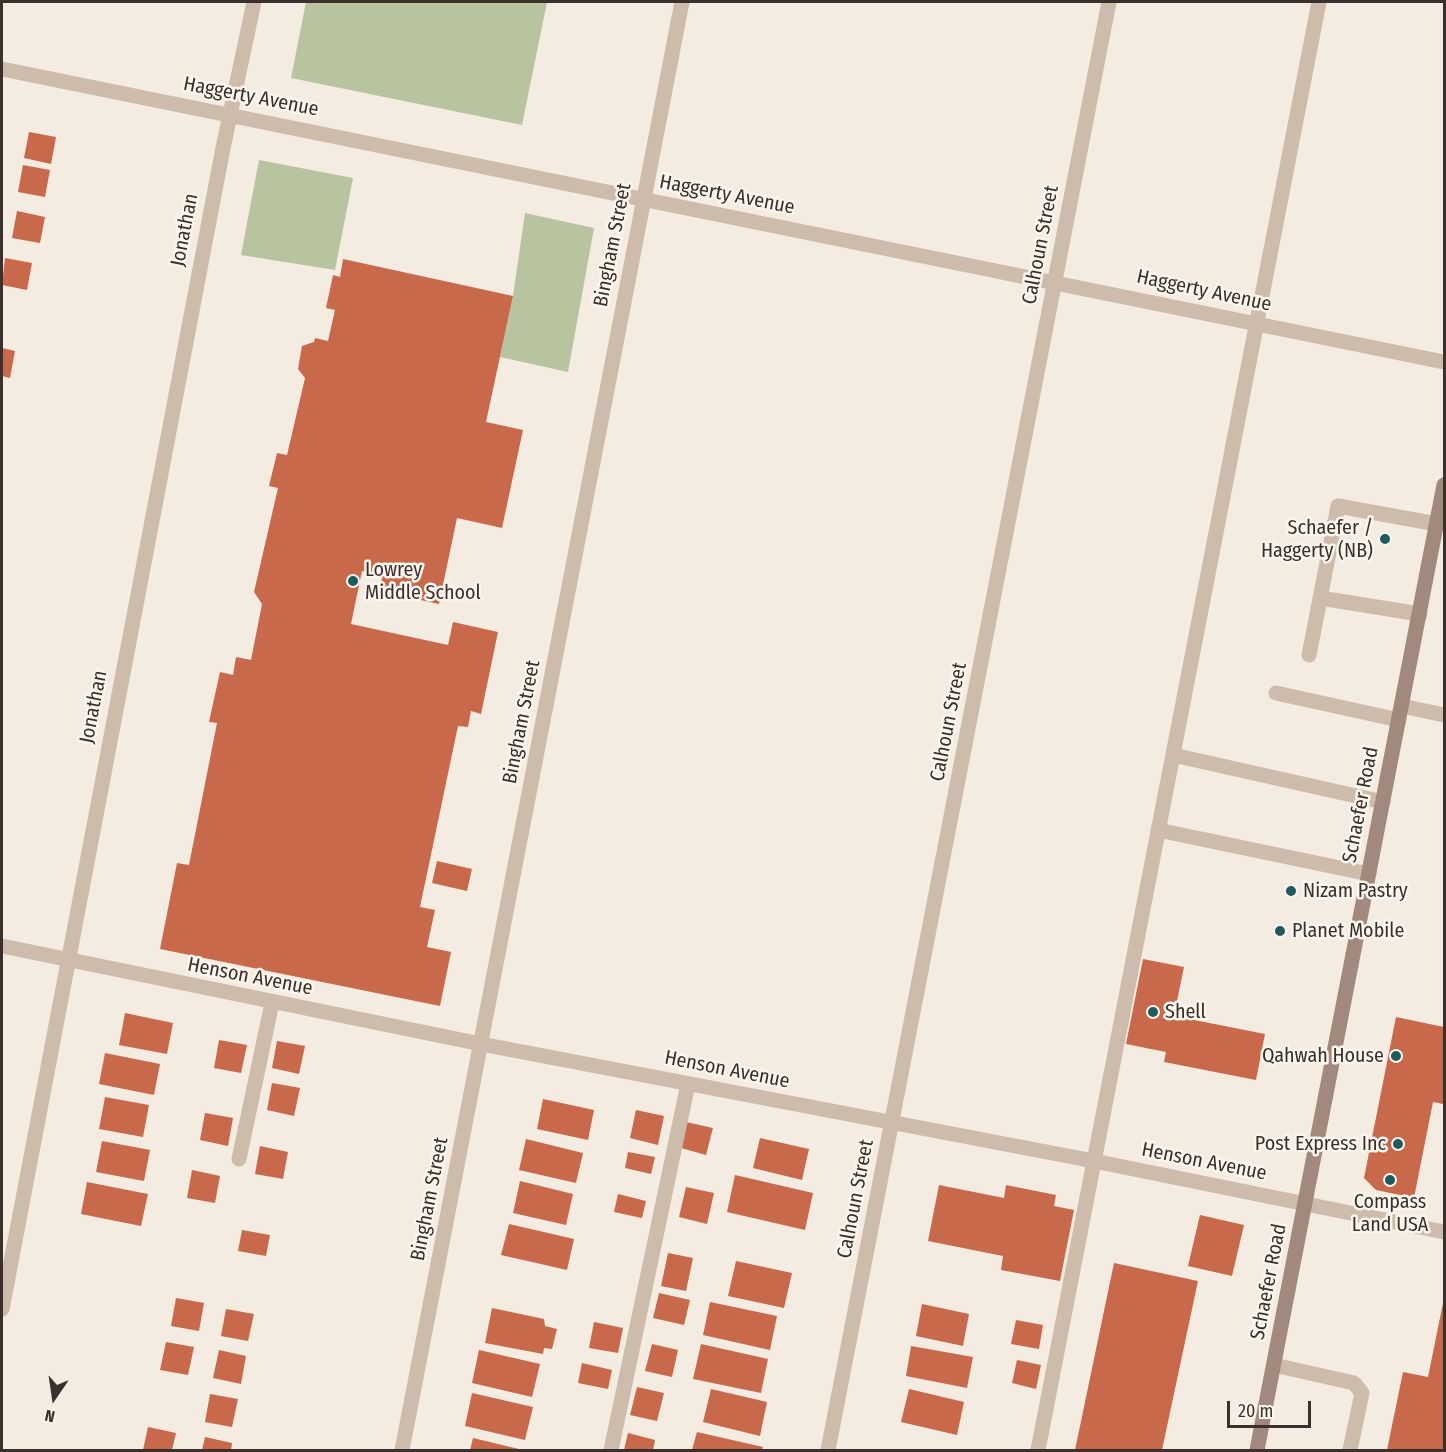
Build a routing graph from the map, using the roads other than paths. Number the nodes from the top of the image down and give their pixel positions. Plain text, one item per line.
1 (254, 2) edge
2 (682, 2) edge
3 (1109, 2) edge
4 (1319, 2) edge
5 (2, 69) edge
6 (229, 114) junction
7 (644, 199) junction
8 (1055, 282) junction
9 (1257, 324) junction
10 (1444, 362) edge
11 (1444, 485) edge
12 (1437, 524) junction
13 (1320, 598) junction
14 (1420, 614) junction
15 (1309, 655) dead end
16 (1275, 693) dead end
17 (1401, 713) junction
18 (1444, 715) edge
19 (1173, 755) junction
20 (1383, 802) junction
21 (1158, 830) junction
22 (1369, 874) junction
23 (2, 946) edge
24 (67, 962) junction
25 (272, 1003) junction
26 (481, 1044) junction
27 (688, 1084) junction
28 (892, 1124) junction
29 (239, 1160) dead end
30 (1094, 1161) junction
31 (1305, 1203) junction
32 (1444, 1232) edge
33 (2, 1309) edge
34 (1274, 1365) junction
35 (402, 1450) edge
36 (611, 1450) edge
37 (828, 1450) edge
38 (1038, 1450) edge
39 (1257, 1450) edge
40 (1350, 1450) edge

1 - 6 street, Jonathan
2 - 7 street, Bingham Street
3 - 8 street, Calhoun Street
4 - 9 street
5 - 6 street, Haggerty Avenue
6 - 7 street, Haggerty Avenue
6 - 24 street, Jonathan
7 - 8 street, Haggerty Avenue
7 - 26 street, Bingham Street
8 - 9 street, Haggerty Avenue
8 - 28 street, Calhoun Street
9 - 10 street, Haggerty Avenue
9 - 19 street
11 - 12 main road, Schaefer Road
12 - 13 street
12 - 14 main road, Schaefer Road
13 - 14 street
13 - 15 street
14 - 17 main road, Schaefer Road
16 - 17 street
17 - 18 street
17 - 20 main road, Schaefer Road
19 - 20 street
19 - 21 street
20 - 22 main road, Schaefer Road
21 - 22 street
21 - 30 street
22 - 31 main road, Schaefer Road
23 - 24 street, Henson Avenue
24 - 25 street, Henson Avenue
24 - 33 street, Jonathan
25 - 26 street, Henson Avenue
25 - 29 street
26 - 27 street, Henson Avenue
26 - 35 street, Bingham Street
27 - 28 street, Henson Avenue
27 - 36 street
28 - 30 street, Henson Avenue
28 - 37 street, Calhoun Street
30 - 31 street, Henson Avenue
30 - 38 street
31 - 32 street, Henson Avenue
31 - 34 main road, Schaefer Road
34 - 39 main road, Schaefer Road
34 - 40 street

